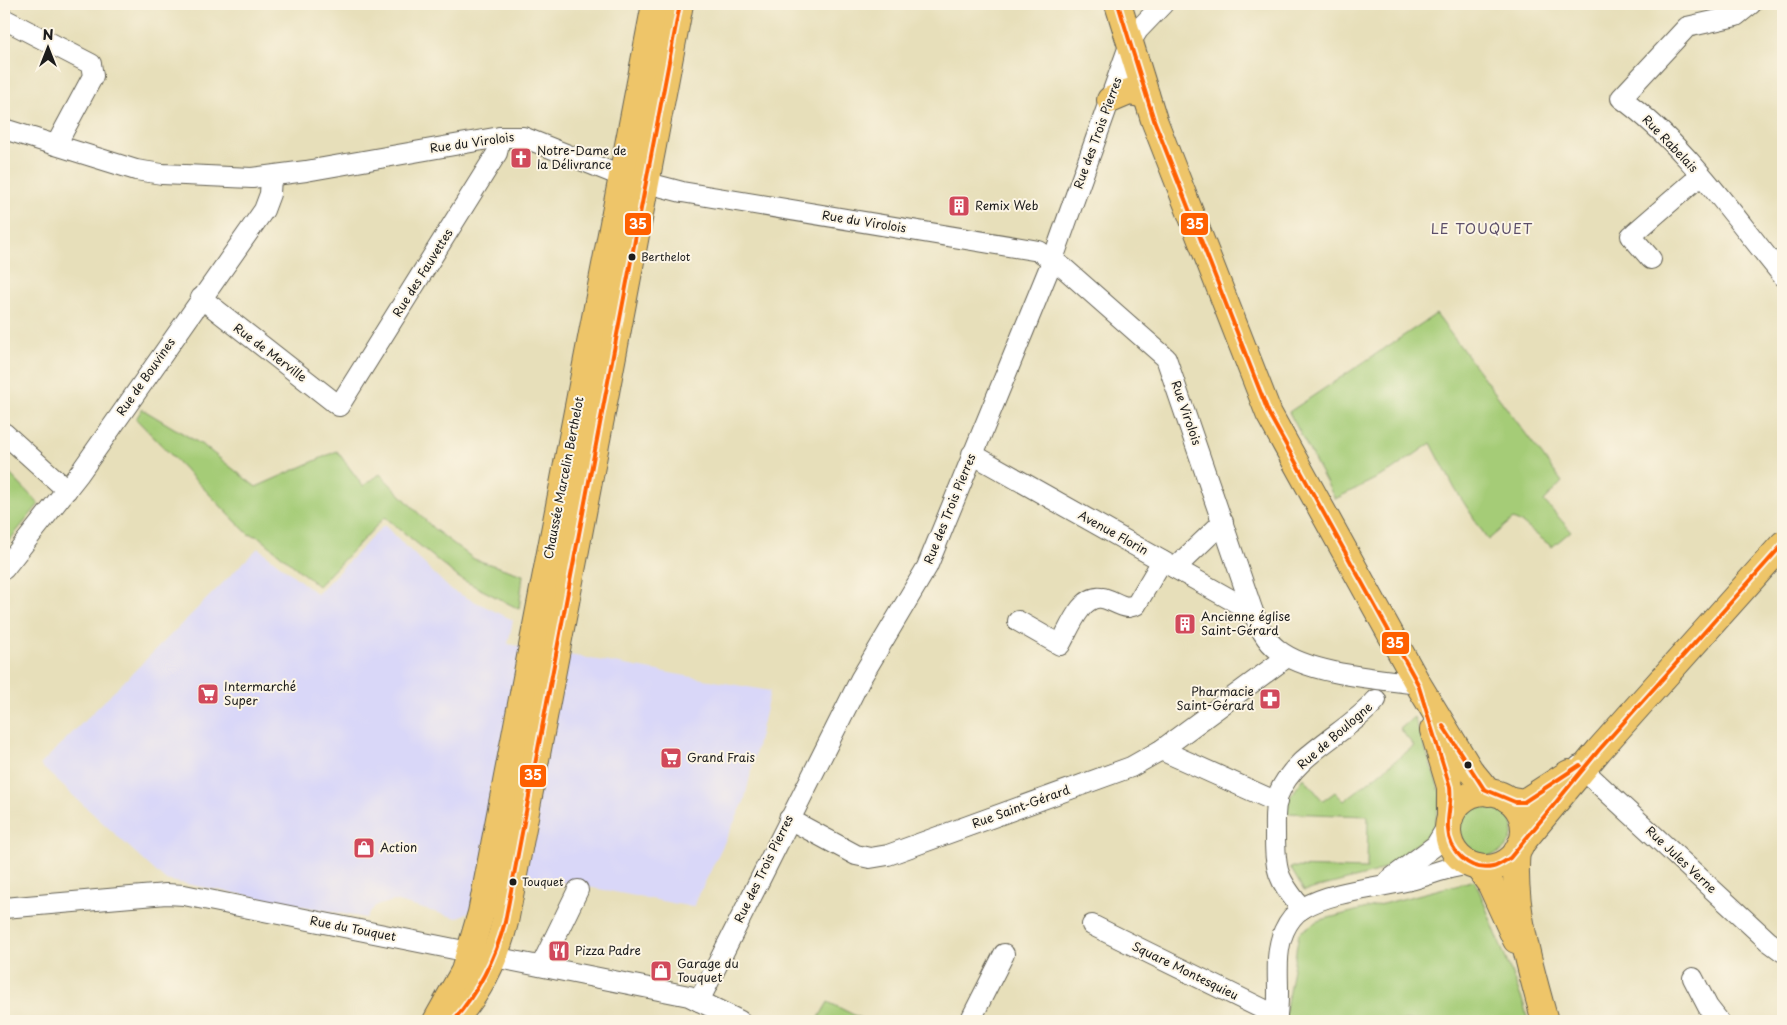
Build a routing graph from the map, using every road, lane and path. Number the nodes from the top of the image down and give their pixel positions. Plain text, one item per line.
1 (655, 4) edge
2 (680, 4) edge
3 (1118, 4) edge
4 (1163, 4) edge
5 (1750, 4) edge
6 (4, 18) edge
7 (1130, 43) junction
8 (1146, 95) junction
9 (1110, 100) junction
10 (4, 129) edge
11 (500, 137) junction
12 (56, 145) junction
13 (272, 176) junction
14 (621, 176) junction
15 (1700, 176) junction
16 (646, 184) junction
17 (1052, 259) junction
18 (1651, 259) dead end
19 (1783, 276) edge
20 (201, 298) junction
21 (340, 406) joint
22 (4, 433) edge
23 (972, 454) junction
24 (67, 490) junction
25 (1223, 522) junction
26 (1783, 544) edge
27 (1169, 564) junction
28 (4, 569) edge
29 (1253, 612) junction
30 (1018, 621) dead end
31 (1287, 657) junction
32 (1418, 684) junction
33 (1376, 700) dead end
34 (1161, 750) junction
35 (1581, 768) junction
36 (1498, 796) junction
37 (1276, 802) junction
38 (789, 819) junction
39 (1449, 822) junction
40 (1518, 848) junction
41 (1475, 866) junction
42 (1374, 887) junction
43 (578, 890) dead end
44 (4, 908) edge
45 (1302, 909) junction
46 (1092, 925) dead end
47 (1783, 952) edge
48 (483, 954) junction
49 (1004, 954) dead end
50 (541, 966) junction
51 (1531, 970) junction
52 (1693, 978) dead end
53 (699, 1001) junction
54 (1276, 1019) edge
55 (436, 1021) edge
56 (453, 1021) edge
57 (740, 1021) edge
58 (972, 1021) edge
59 (1545, 1021) edge
60 (1719, 1021) edge

1 - 14 main road, Chaussée Marcelin Berthelot
2 - 16 main road, Chaussée Marcelin Berthelot
3 - 7 main road
4 - 7 street, Rue des Trois Pierres
5 - 15 street, Rue Rabelais
6 - 12 street
7 - 8 main road
7 - 9 street, Rue des Trois Pierres
8 - 9 main road
8 - 32 main road
9 - 17 street, Rue des Trois Pierres
10 - 12 street, Rue du Virolois
11 - 13 street, Rue du Virolois
11 - 14 street, Rue du Virolois
11 - 21 street, Rue des Fauvettes
12 - 13 street, Rue du Virolois
13 - 20 street, Rue de Bouvines
14 - 16 street, Rue du Virolois
14 - 48 main road, Chaussée Marcelin Berthelot
15 - 18 street
15 - 19 street, Rue Rabelais
16 - 17 street, Rue du Virolois
16 - 48 main road, Chaussée Marcelin Berthelot
17 - 23 street, Rue des Trois Pierres
17 - 25 street, Rue Virolois
20 - 21 street, Rue de Merville
20 - 24 street, Rue de Bouvines
22 - 24 street
23 - 27 street, Avenue Florin
23 - 38 street, Rue des Trois Pierres
24 - 28 street, Rue de Bouvines
25 - 27 street
25 - 29 street, Rue Virolois
26 - 35 main road
27 - 29 street, Avenue Florin
27 - 30 street
29 - 31 street, Rue Virolois
31 - 32 street, Rue Virolois
31 - 34 street, Rue Saint-Gérard
32 - 36 main road
32 - 39 main road
33 - 37 street, Rue de Boulogne
34 - 37 street
34 - 38 street, Rue Saint-Gérard
35 - 36 main road
35 - 40 main road
35 - 47 street, Rue Jules Verne
36 - 39 main road
36 - 40 main road
37 - 45 street, Rue de Boulogne
38 - 53 street, Rue des Trois Pierres
39 - 41 main road
39 - 42 street
40 - 41 main road
40 - 51 main road
41 - 42 street
41 - 51 main road
42 - 45 street
43 - 50 street
44 - 48 street, Rue du Touquet
45 - 54 street
46 - 54 street, Square Montesquieu
48 - 50 street, Rue du Touquet
48 - 55 main road
48 - 56 main road
49 - 58 street
50 - 53 street, Rue du Touquet
51 - 59 main road
52 - 60 street
53 - 57 street, Rue du Touquet

